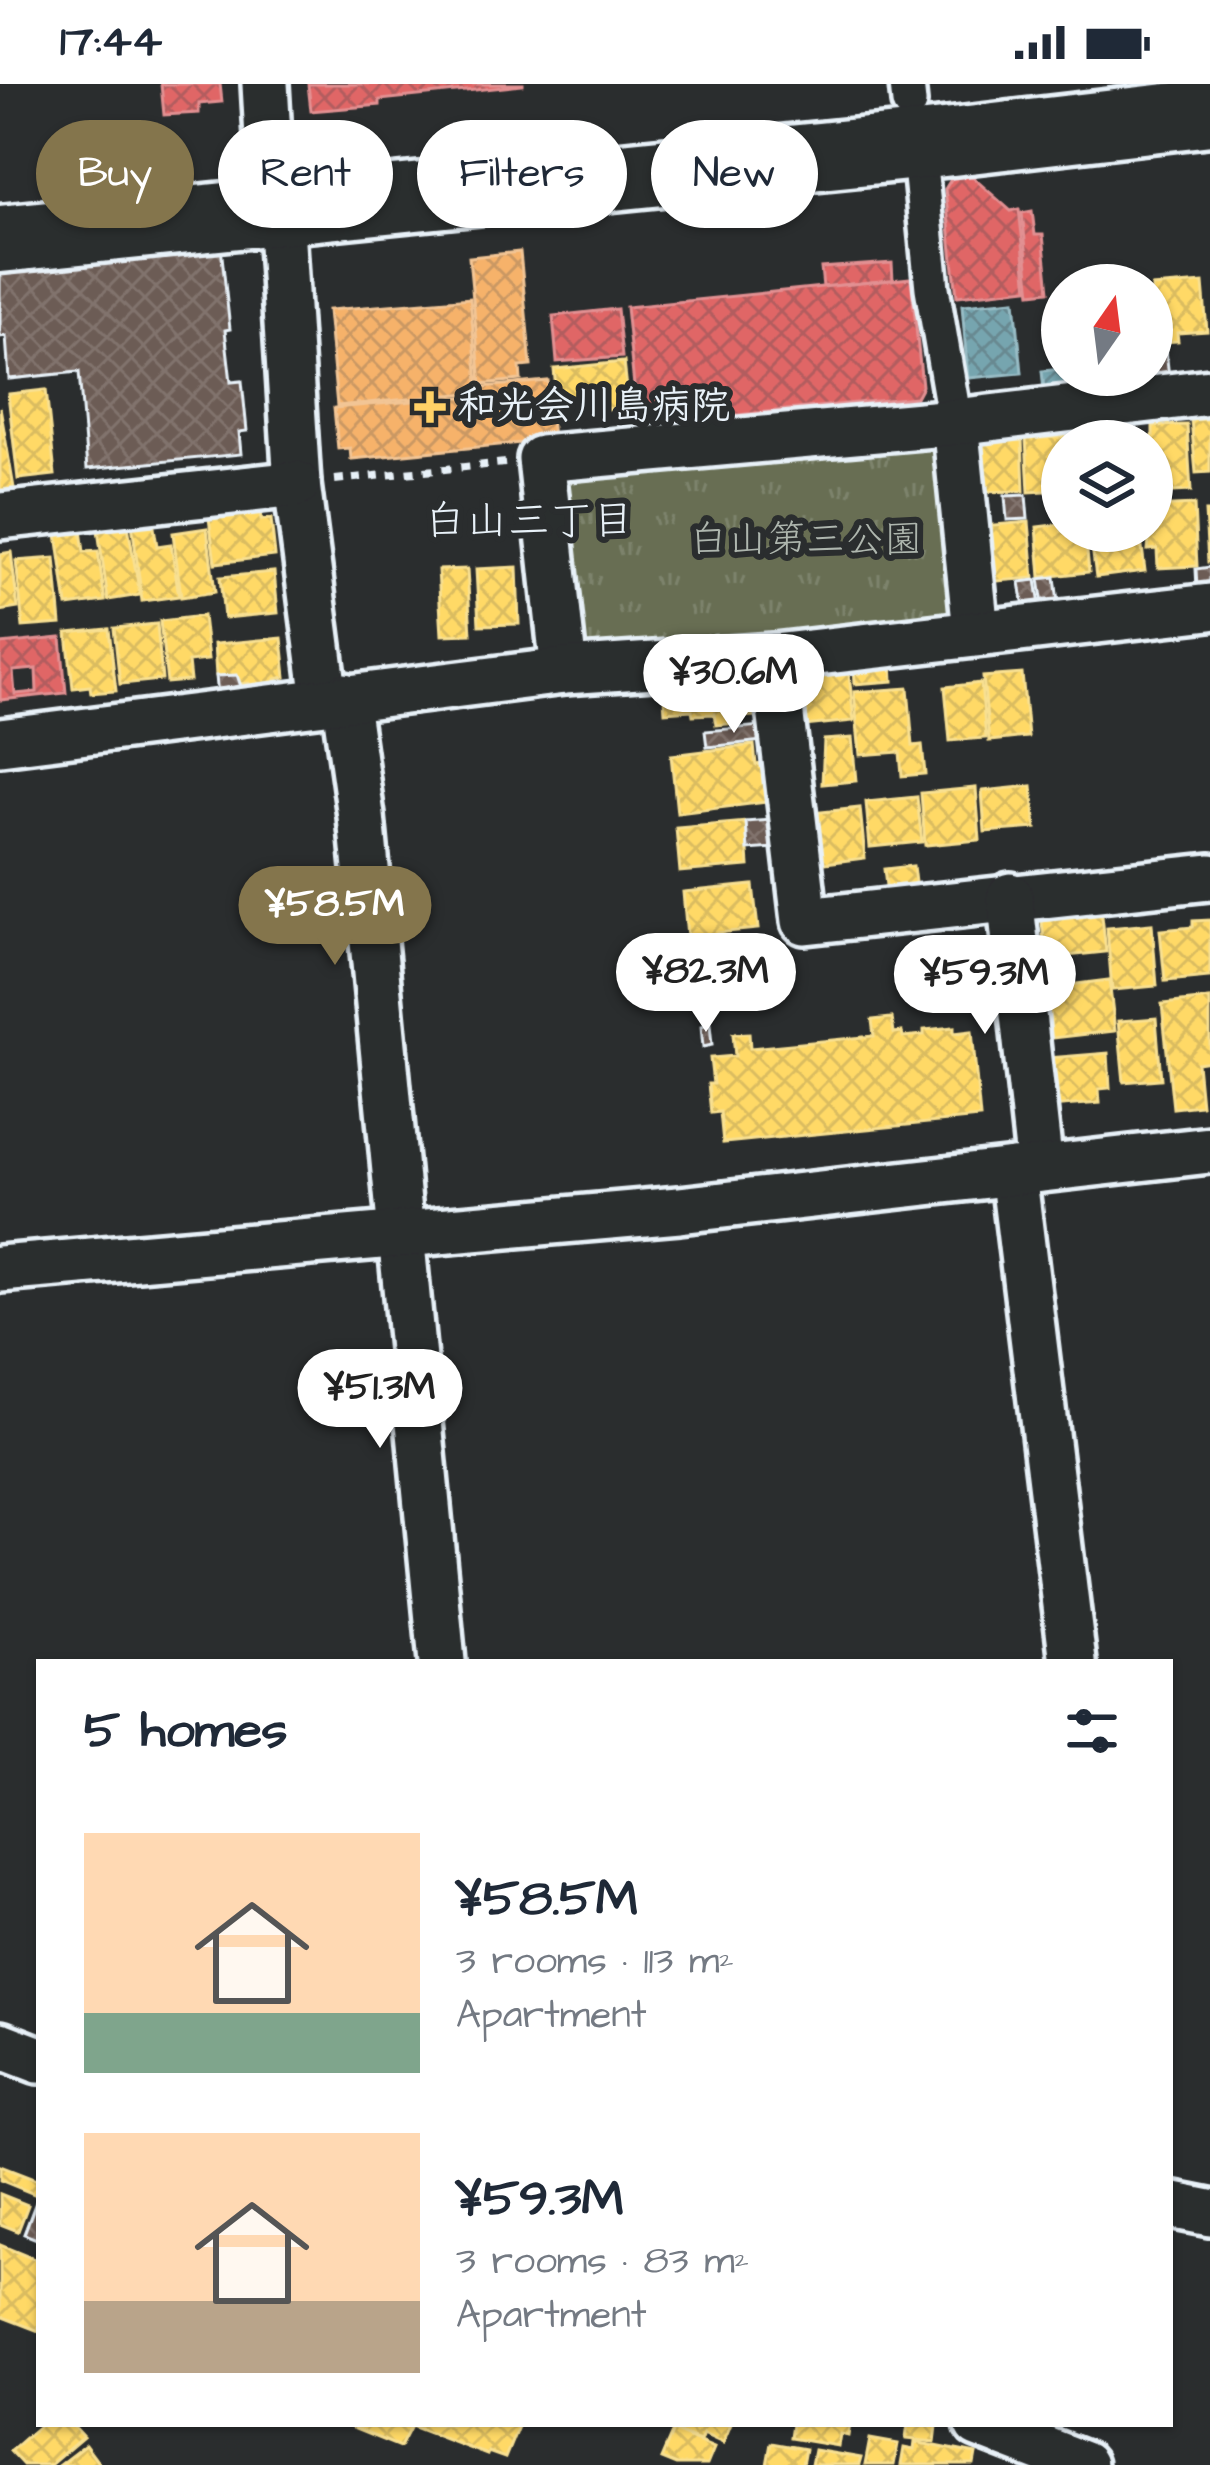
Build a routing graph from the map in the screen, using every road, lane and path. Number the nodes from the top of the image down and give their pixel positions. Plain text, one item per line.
1 (265, 84) edge
2 (1088, 84) edge
3 (911, 111) edge
4 (1210, 112) edge
5 (268, 120) edge
6 (393, 177) edge
7 (218, 193) edge
8 (0, 197) edge
9 (218, 202) edge
10 (278, 228) edge
11 (0, 238) edge
12 (1210, 392) edge
13 (955, 422) junction
14 (541, 460) junction
15 (298, 484) junction
16 (0, 516) edge
17 (1210, 607) edge
18 (976, 632) junction
19 (773, 657) junction
20 (564, 671) junction
21 (334, 698) junction
22 (0, 742) edge
23 (1210, 877) edge
24 (1010, 896) junction
25 (1210, 1150) edge
26 (1026, 1170) junction
27 (400, 1232) junction
28 (0, 1269) edge
29 (442, 1659) edge
30 (1073, 1659) edge
31 (0, 2045) edge
32 (36, 2059) edge
33 (1173, 2206) edge
34 (1210, 2213) edge
35 (986, 2427) edge
36 (1083, 2465) edge

1 - 5 street
2 - 3 highway
3 - 4 highway
3 - 6 highway
3 - 13 street
7 - 8 highway
9 - 11 highway
10 - 15 street
12 - 13 street
13 - 14 street
13 - 18 street
14 - 15 path
14 - 20 street
15 - 16 street
15 - 21 street
17 - 18 street
18 - 19 street
19 - 20 street
19 - 24 street
20 - 21 street
21 - 22 street
21 - 27 street
23 - 24 street
24 - 26 street
25 - 26 street
26 - 27 street
26 - 30 street
27 - 28 street
27 - 29 street
31 - 32 street
33 - 34 street
35 - 36 street

